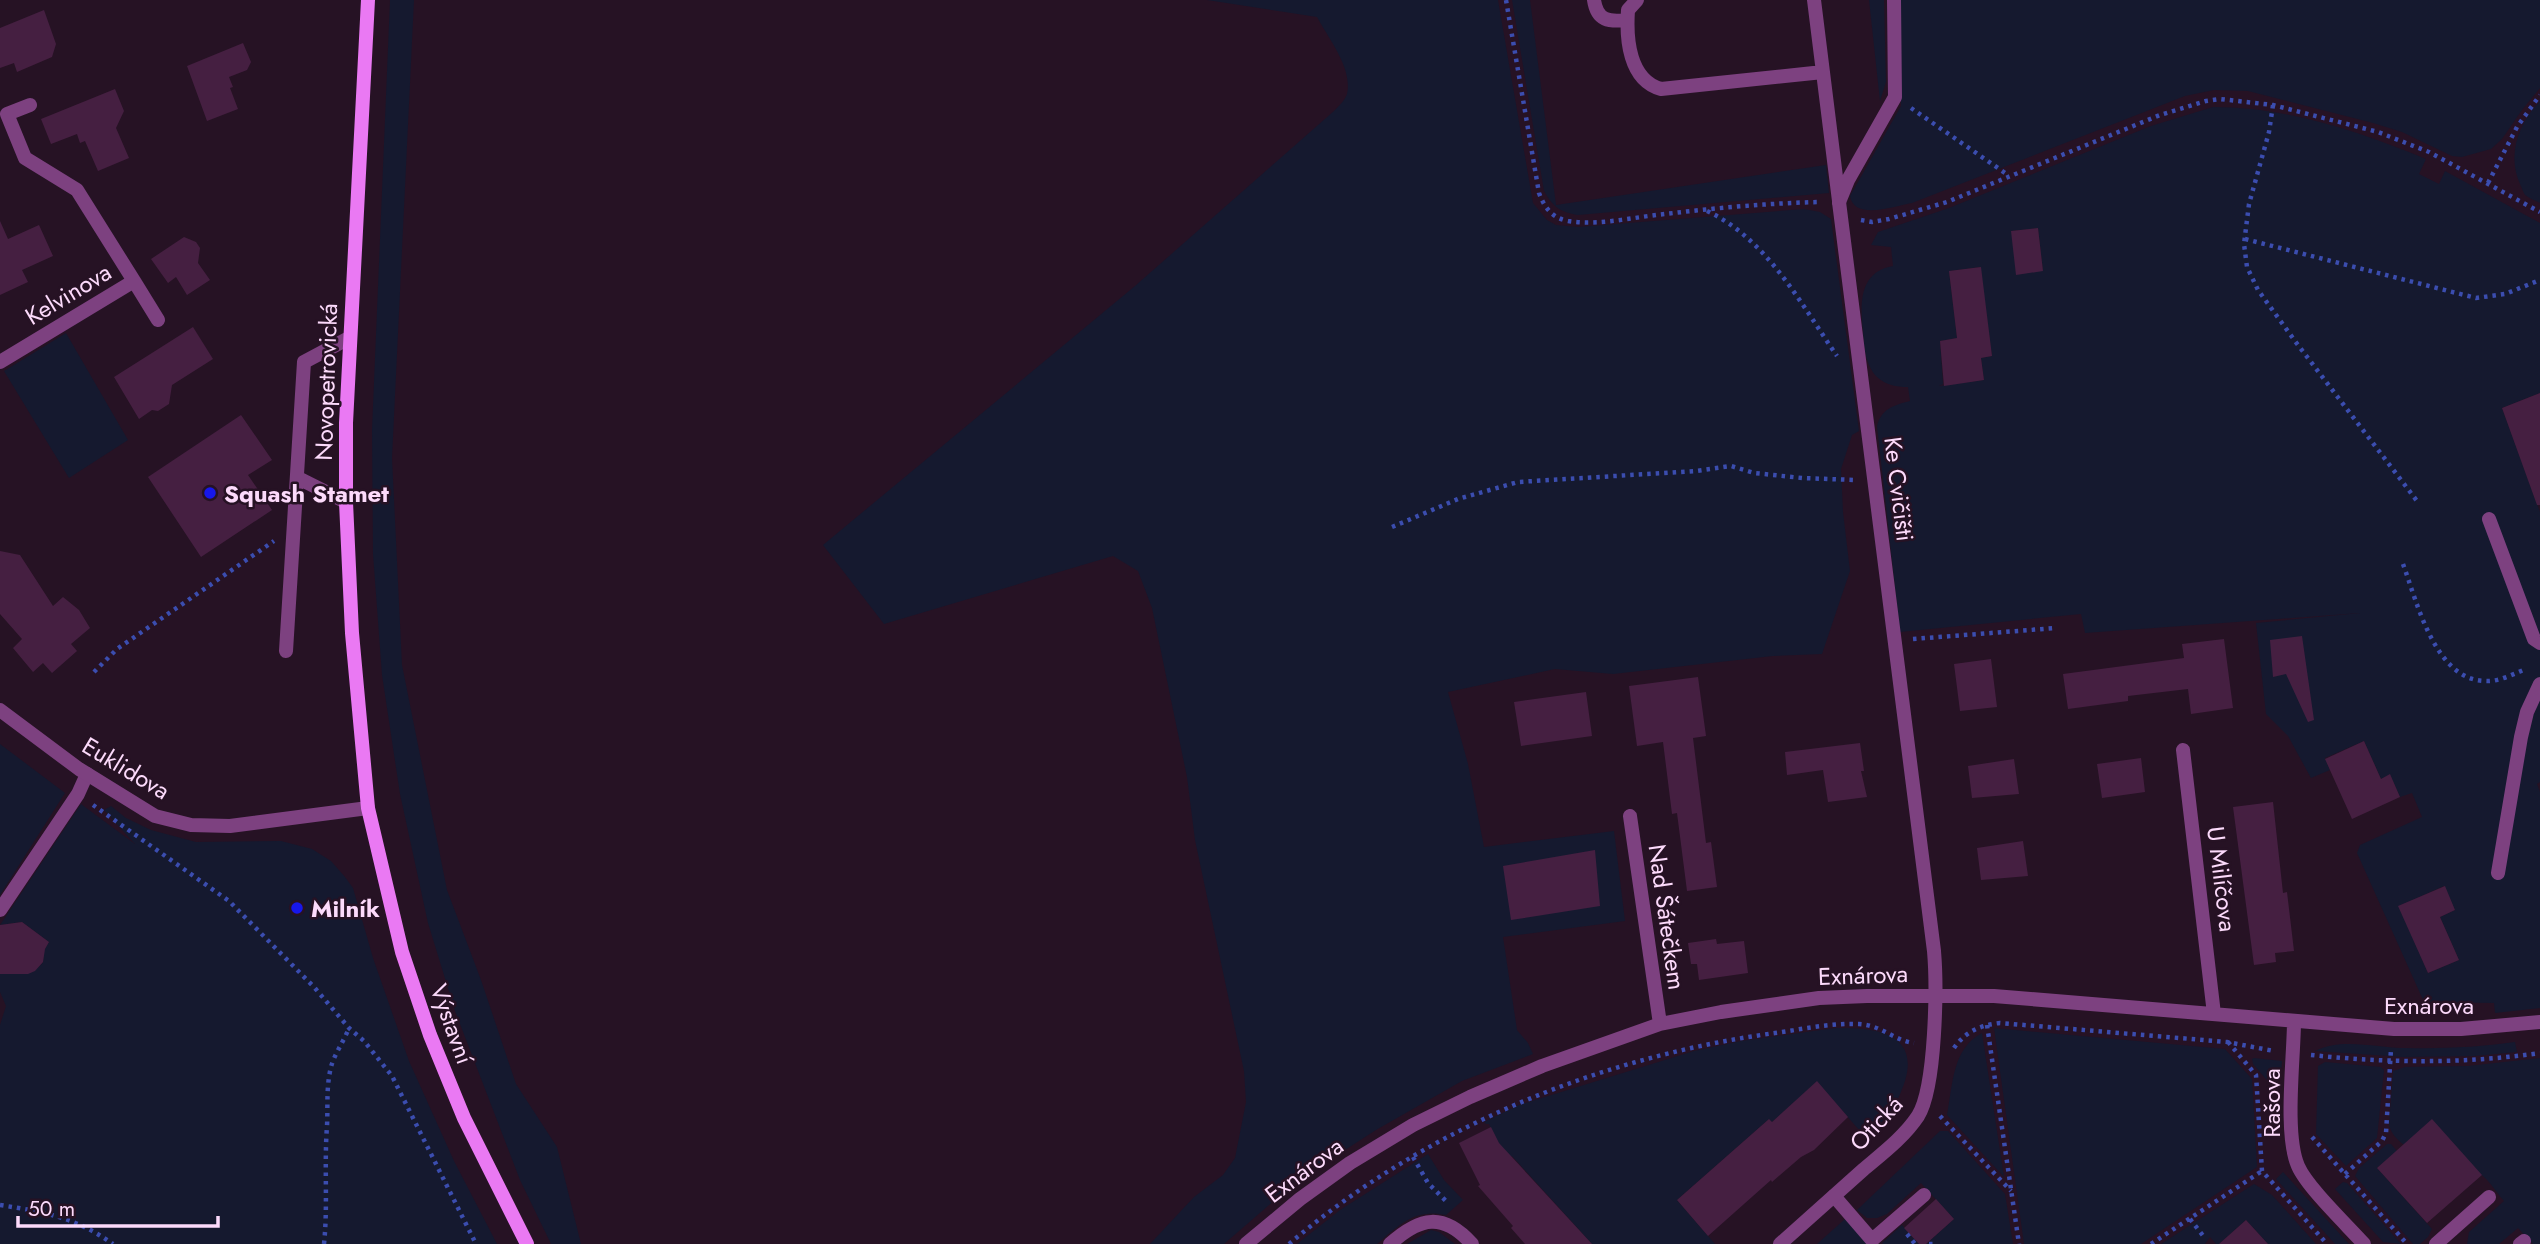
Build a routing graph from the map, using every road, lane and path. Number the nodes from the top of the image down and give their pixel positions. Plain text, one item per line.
1 (368, 0) edge
2 (1506, 0) edge
3 (1594, 0) edge
4 (1637, 0) edge
5 (1814, 0) edge
6 (1894, 0) edge
7 (1627, 20) junction
8 (1823, 72) junction
9 (2540, 95) edge
10 (1895, 97) junction
11 (30, 105) dead end
12 (2273, 105) junction
13 (2008, 176) junction
14 (2488, 183) junction
15 (1839, 202) junction
16 (1704, 209) junction
17 (2540, 212) edge
18 (2245, 239) junction
19 (2540, 280) edge
20 (134, 281) junction
21 (158, 320) dead end
22 (349, 338) junction
23 (0, 362) edge
24 (1863, 386) junction
25 (298, 478) junction
26 (1875, 481) junction
27 (2417, 500) dead end
28 (346, 502) junction
29 (2489, 519) dead end
30 (295, 527) junction
31 (1392, 527) dead end
32 (2403, 564) dead end
33 (2056, 628) dead end
34 (1895, 640) junction
35 (2540, 643) edge
36 (286, 652) dead end
37 (2530, 668) dead end
38 (94, 671) dead end
39 (2540, 684) edge
40 (0, 710) edge
41 (2183, 750) dead end
42 (87, 774) junction
43 (368, 807) junction
44 (1630, 816) dead end
45 (110, 817) dead end
46 (2498, 873) dead end
47 (0, 910) edge
48 (1936, 996) junction
49 (2214, 1014) junction
50 (2294, 1020) junction
51 (2540, 1022) edge
52 (1660, 1024) junction
53 (1987, 1025) junction
54 (349, 1028) junction
55 (1909, 1042) junction
56 (2227, 1042) junction
57 (1933, 1045) junction
58 (1912, 1049) dead end
59 (2294, 1053) junction
60 (2540, 1053) edge
61 (2390, 1062) junction
62 (1940, 1115) dead end
63 (2310, 1134) dead end
64 (1413, 1157) junction
65 (2262, 1171) junction
66 (2345, 1174) junction
67 (2011, 1192) junction
68 (1924, 1195) dead end
69 (1833, 1196) junction
70 (2489, 1197) dead end
71 (0, 1205) edge
72 (1451, 1207) dead end
73 (2190, 1219) junction
74 (2204, 1237) dead end
75 (2445, 1241) edge
76 (113, 1244) edge
77 (324, 1244) edge
78 (476, 1244) edge
79 (527, 1244) edge
80 (1246, 1244) edge
81 (1289, 1244) edge
82 (1390, 1244) edge
83 (1472, 1244) edge
84 (1780, 1244) edge
85 (2019, 1244) edge
86 (2151, 1244) edge
87 (2327, 1244) edge
88 (2364, 1244) edge
89 (2407, 1244) edge

1 - 22 main road, Novopetrovická
2 - 16 path
3 - 7 street
4 - 7 street
5 - 8 street, Ke Cvičišti
6 - 10 street
7 - 8 street
8 - 15 street, Ke Cvičišti
9 - 14 path
10 - 13 path
10 - 15 street
11 - 20 street, Kelvinova
12 - 13 path
12 - 14 path
12 - 18 path
13 - 15 path
14 - 17 path
15 - 16 path
15 - 24 street, Ke Cvičišti
16 - 24 path
18 - 19 path
18 - 27 path
20 - 21 street
20 - 23 street, Kelvinova
22 - 25 street
22 - 28 main road, Novopetrovická
24 - 26 street, Ke Cvičišti
25 - 28 street
25 - 30 street
26 - 31 path
26 - 34 street, Ke Cvičišti
28 - 43 main road, Novopetrovická
29 - 35 street
30 - 36 street
30 - 38 path
32 - 37 path
33 - 34 path
34 - 48 street, Ke Cvičišti
39 - 46 street
40 - 42 street, Euklidova
41 - 49 street, U Milíčova
42 - 43 street, Euklidova
42 - 47 street
43 - 79 main road, Výstavní
44 - 52 street, Nad Šátečkem
45 - 54 path
48 - 49 street, Exnárova
48 - 52 street, Exnárova
48 - 57 street, Otická
49 - 50 street, Exnárova
50 - 51 street, Exnárova
50 - 59 street, Rašova
52 - 80 street, Exnárova
53 - 56 path
53 - 57 path
53 - 67 path
54 - 77 path
54 - 78 path
55 - 57 path
55 - 58 path
55 - 64 path
56 - 59 path
56 - 65 path
57 - 69 street, Otická
59 - 61 path
59 - 88 street, Rašova
60 - 61 path
61 - 66 path
62 - 67 path
63 - 66 path
64 - 72 path
64 - 81 path
65 - 73 path
65 - 87 path
66 - 89 path
67 - 85 path
68 - 69 street
69 - 84 street, Otická
70 - 75 street
71 - 76 path
73 - 74 path
73 - 86 path
82 - 83 street

